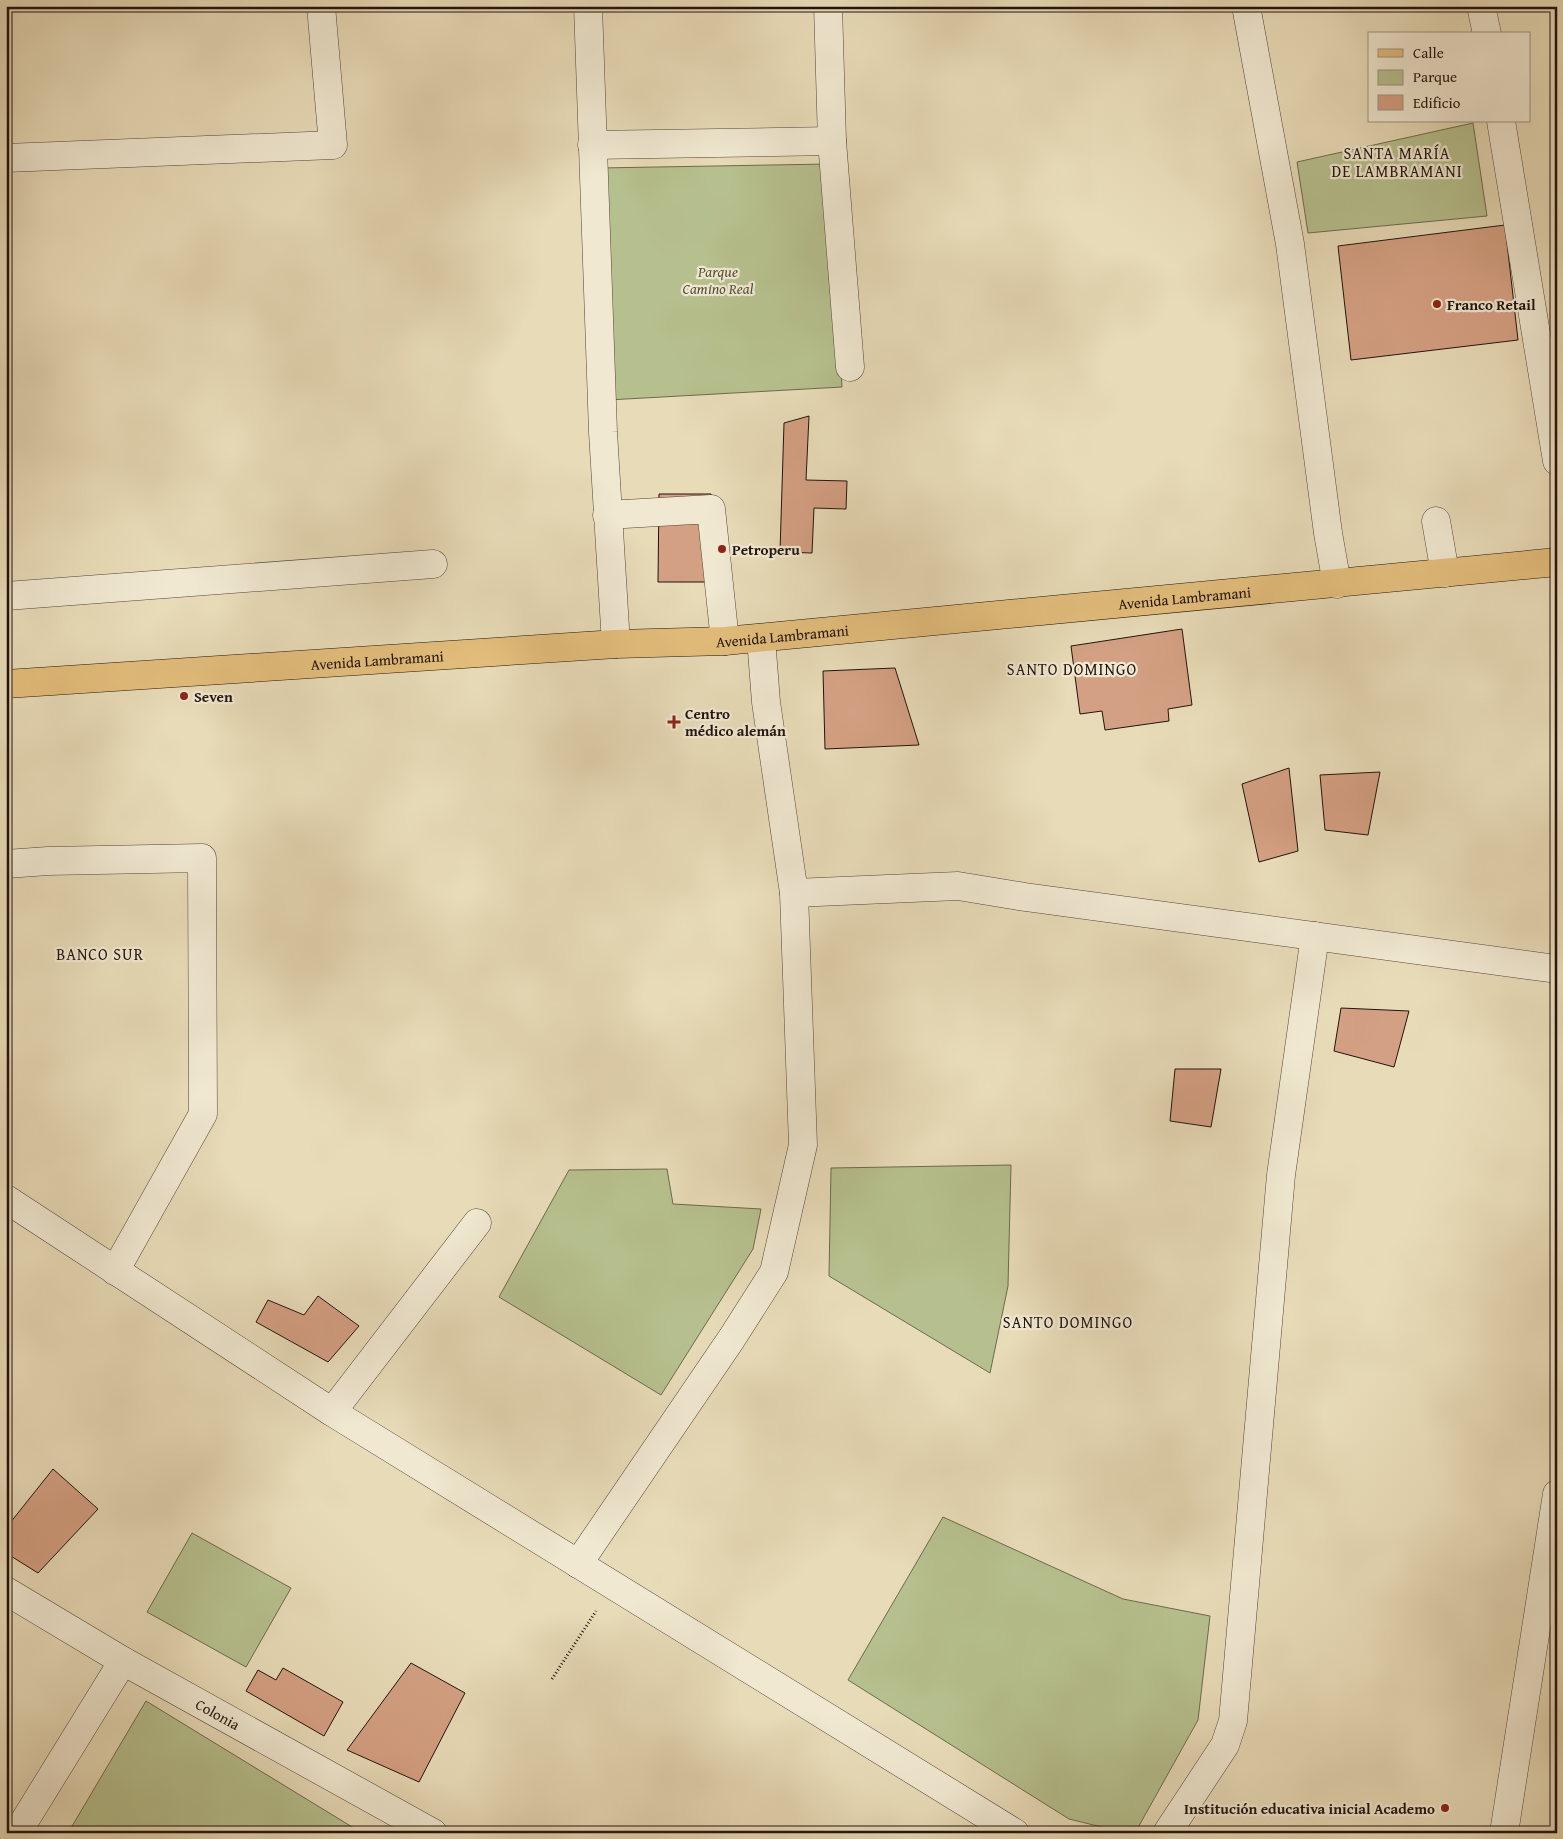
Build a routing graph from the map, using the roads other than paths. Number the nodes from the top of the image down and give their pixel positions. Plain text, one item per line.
1 (321, 6) edge
2 (588, 6) edge
3 (828, 6) edge
4 (1246, 6) edge
5 (1481, 6) edge
6 (1487, 32) edge
7 (1502, 122) edge
8 (832, 141) junction
9 (592, 145) junction
10 (6, 158) edge
11 (850, 367) dead end
12 (1557, 461) edge
13 (607, 516) junction
14 (1436, 521) dead end
15 (1557, 562) edge
16 (433, 564) dead end
17 (1445, 573) junction
18 (1337, 584) junction
19 (6, 596) edge
20 (761, 638) junction
21 (725, 641) junction
22 (616, 644) junction
23 (6, 684) edge
24 (6, 864) edge
25 (794, 893) junction
26 (1316, 936) junction
27 (1557, 969) edge
28 (6, 1199) edge
29 (477, 1223) dead end
30 (115, 1271) junction
31 (332, 1412) junction
32 (1557, 1494) edge
33 (578, 1564) junction
34 (1550, 1581) edge
35 (6, 1591) edge
36 (123, 1661) junction
37 (16, 1833) edge
38 (433, 1833) edge
39 (1015, 1833) edge
40 (1167, 1833) edge
41 (1504, 1833) edge

1 - 10 street
2 - 9 street
3 - 8 street
4 - 18 street
5 - 6 street
7 - 12 street
8 - 9 street
8 - 11 street
9 - 13 street
13 - 21 street
13 - 22 street
14 - 17 street
15 - 17 main road, Avenida Lambramani
16 - 19 street
17 - 18 main road, Avenida Lambramani
18 - 20 main road, Avenida Lambramani
20 - 21 main road, Avenida Lambramani
20 - 25 street
21 - 22 main road, Avenida Lambramani
22 - 23 main road, Avenida Lambramani
24 - 30 street
25 - 26 street
25 - 33 street
26 - 27 street
26 - 40 street
28 - 30 street
29 - 31 street
30 - 31 street
31 - 33 street
32 - 34 street
33 - 39 street
34 - 41 street
35 - 36 street, Colonia
36 - 37 street
36 - 38 street, Colonia

